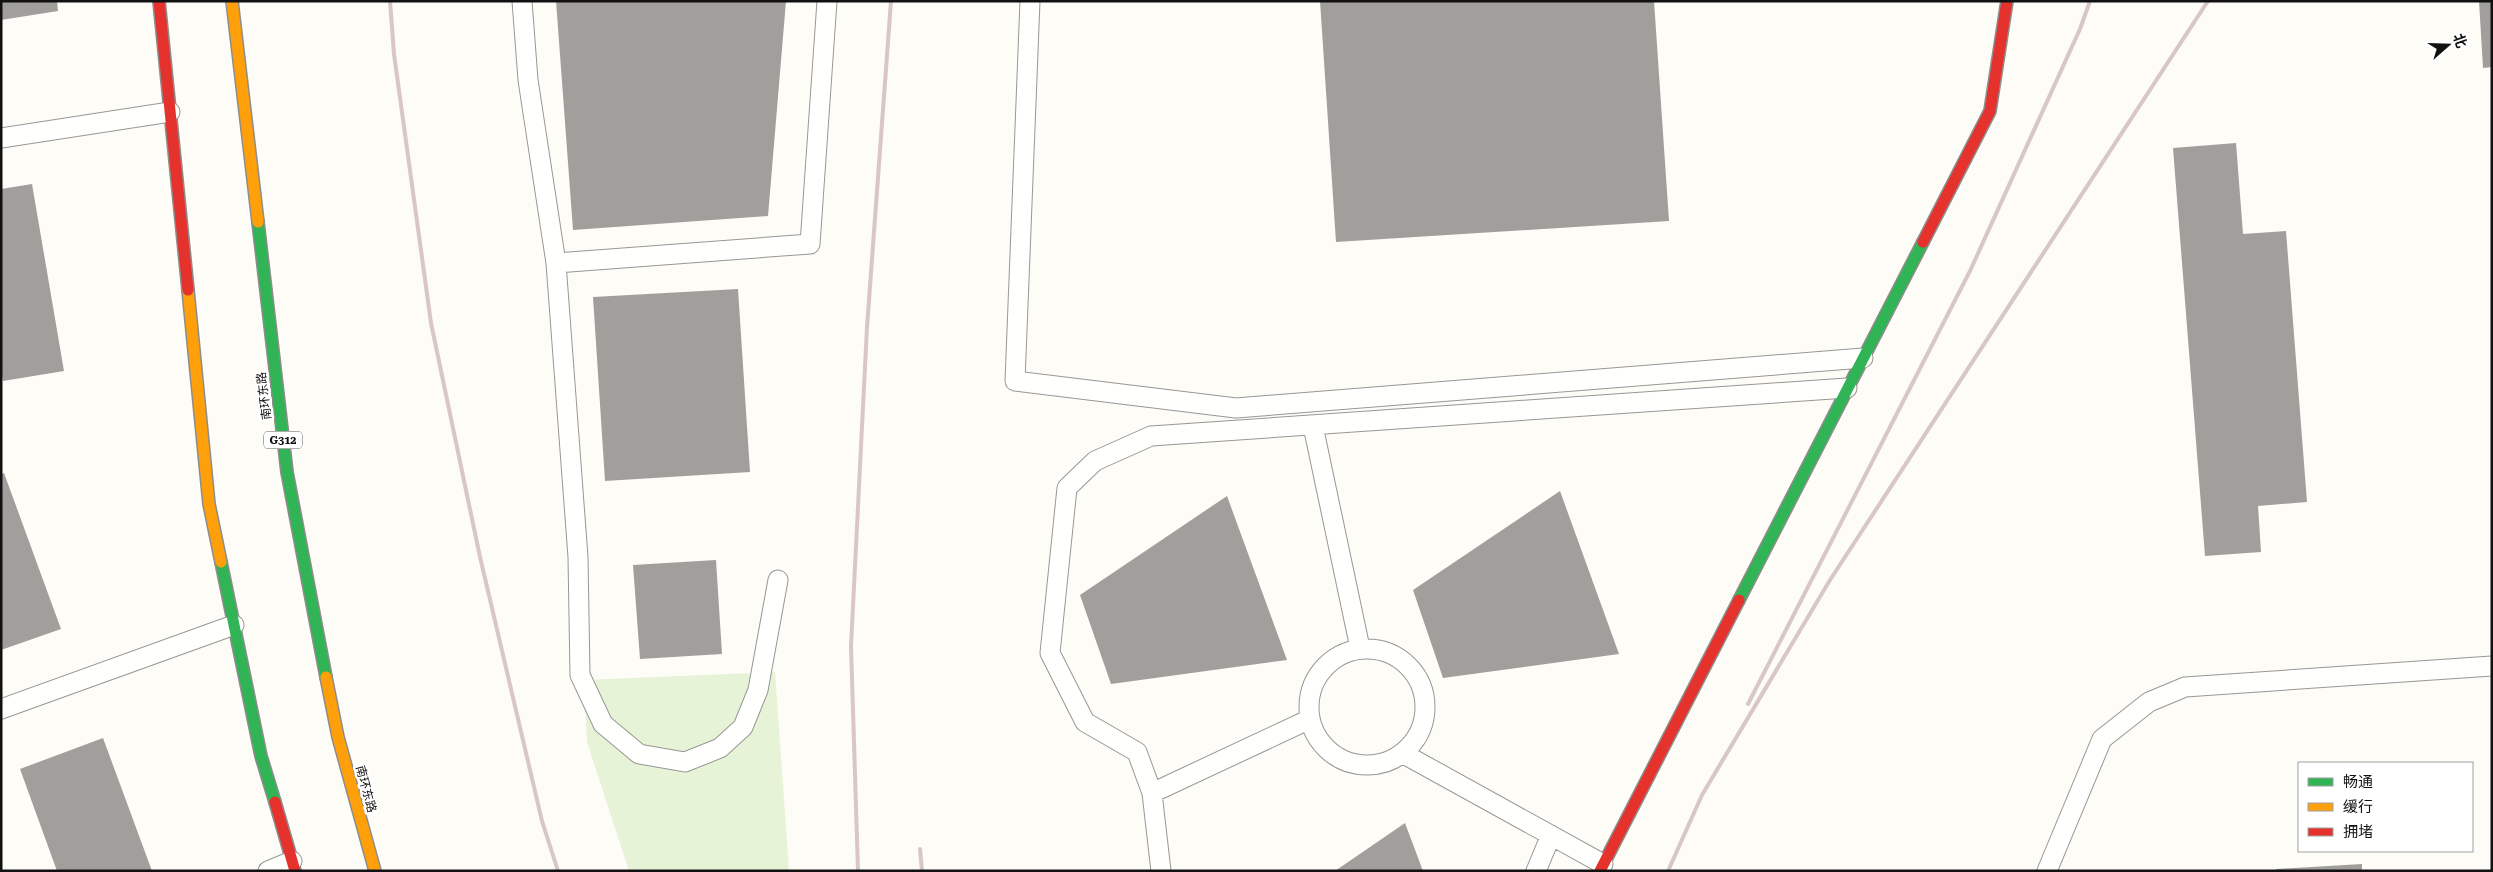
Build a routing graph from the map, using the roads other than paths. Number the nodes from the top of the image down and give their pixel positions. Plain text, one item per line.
1 (159, 1) edge
2 (232, 1) edge
3 (522, 1) edge
4 (827, 1) edge
5 (1030, 1) edge
6 (2007, 1) edge
7 (170, 112) junction
8 (1, 138) edge
9 (556, 263) junction
10 (1863, 358) junction
11 (1848, 388) junction
12 (1314, 426) junction
13 (778, 580) dead end
14 (234, 625) junction
15 (1360, 648) junction
16 (2492, 666) edge
17 (1, 709) edge
18 (1310, 718) junction
19 (1402, 754) junction
20 (1152, 793) junction
21 (1551, 835) junction
22 (294, 866) edge
23 (1602, 867) edge
24 (268, 871) edge
25 (375, 871) edge
26 (1161, 871) edge
27 (1536, 871) edge
28 (2047, 871) edge

1 - 7 main road
2 - 25 main road, 南环东路 / G312
3 - 9 lane
4 - 9 lane
5 - 10 lane
6 - 10 main road
7 - 8 lane
7 - 14 main road
9 - 13 lane
10 - 11 main road
11 - 12 lane
11 - 23 main road
12 - 15 lane
12 - 20 lane
14 - 17 lane
14 - 22 main road
15 - 18 lane
15 - 19 lane
16 - 28 lane
18 - 19 lane
18 - 20 lane
19 - 21 lane
20 - 26 lane
21 - 23 lane
21 - 27 lane
22 - 24 lane

